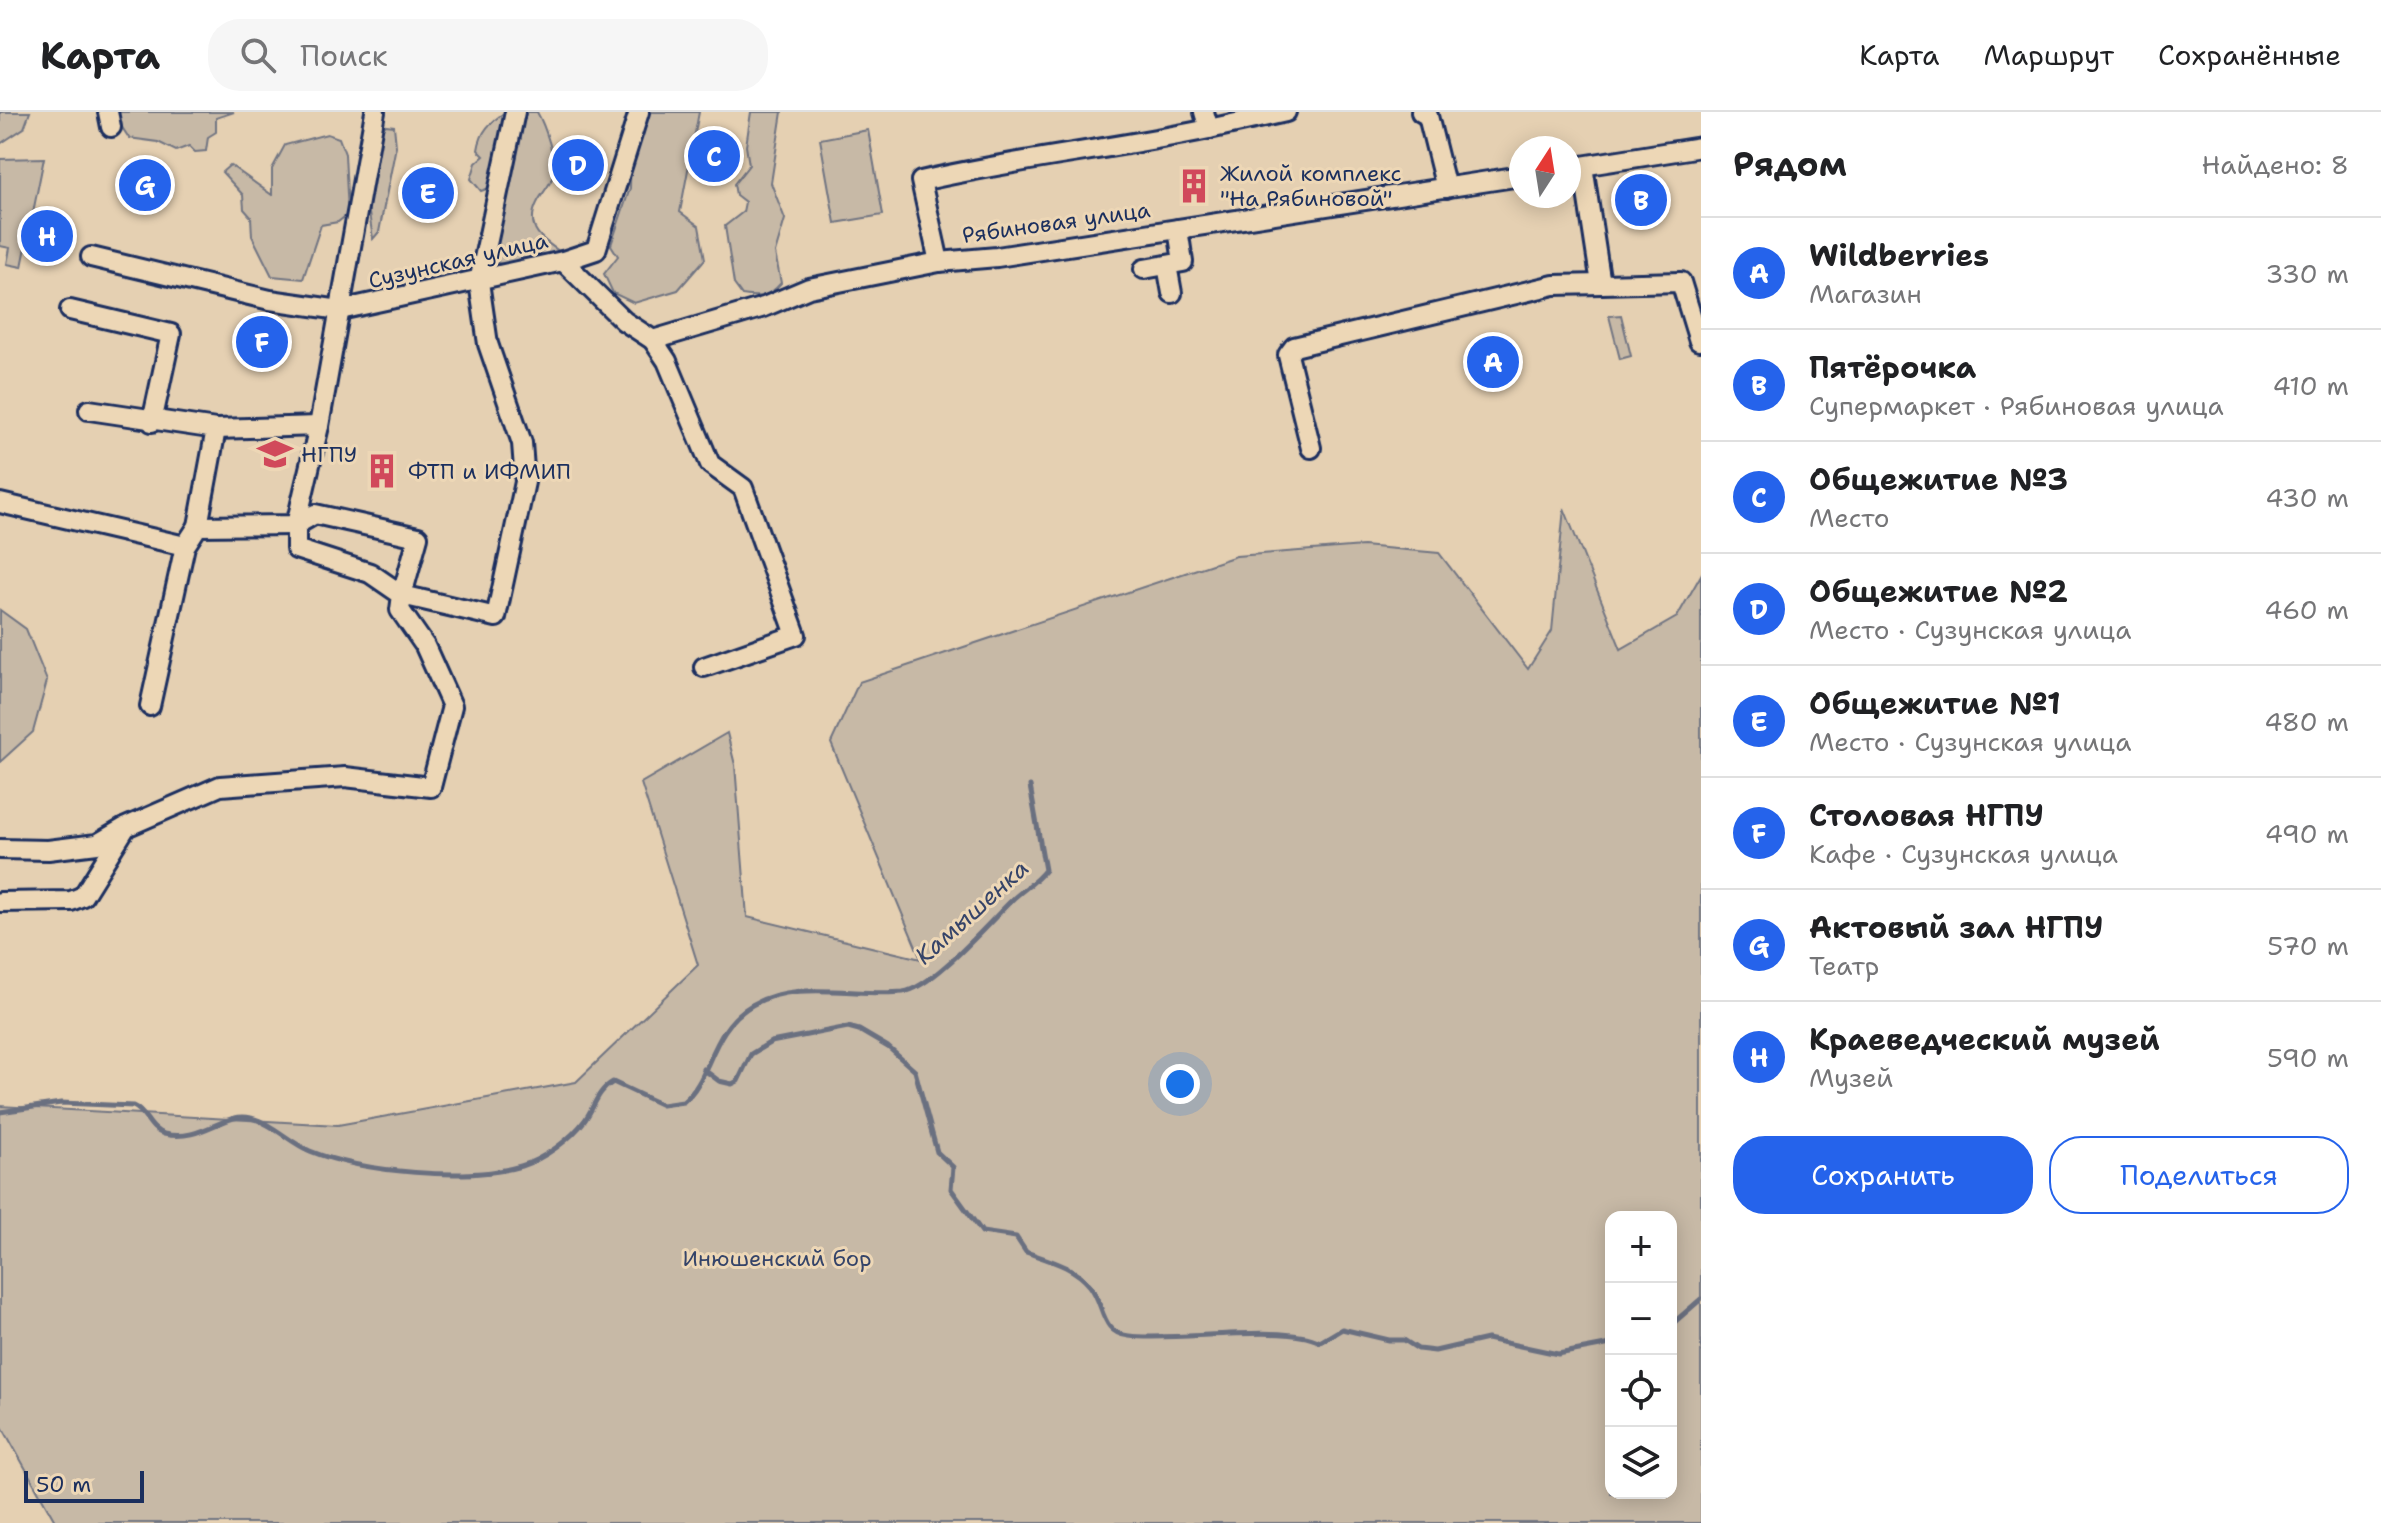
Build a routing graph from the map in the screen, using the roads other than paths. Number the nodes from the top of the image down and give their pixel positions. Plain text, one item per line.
1 (375, 112) edge
2 (515, 112) edge
3 (639, 112) edge
4 (1286, 112) edge
5 (1421, 112) edge
6 (1206, 121) edge
7 (1701, 147) edge
8 (1581, 166) edge
9 (1509, 178) edge
10 (1446, 188) junction
11 (1581, 190) edge
12 (1178, 229) junction
13 (91, 257) dead end
14 (563, 261) junction
15 (939, 262) junction
16 (1167, 265) junction
17 (1144, 269) dead end
18 (479, 282) junction
19 (1601, 284) junction
20 (1172, 293) dead end
21 (1695, 304) edge
22 (70, 310) dead end
23 (340, 310) junction
24 (653, 340) junction
25 (1699, 341) dead end
26 (89, 410) dead end
27 (152, 422) junction
28 (319, 426) junction
29 (216, 429) junction
30 (1311, 448) dead end
31 (0, 503) edge
32 (296, 525) junction
33 (198, 526) junction
34 (185, 546) junction
35 (402, 595) junction
36 (704, 667) dead end
37 (150, 706) dead end
38 (126, 827) junction
39 (0, 849) edge
40 (0, 902) edge

1 - 23 street
2 - 18 street
3 - 14 street
4 - 6 street
5 - 10 street
6 - 15 street
7 - 8 street
9 - 10 street, Рябиновая улица
10 - 12 street, Рябиновая улица
11 - 19 street
12 - 15 street, Рябиновая улица
12 - 16 street
13 - 23 street, Сузунская улица
14 - 18 street, Сузунская улица
14 - 24 street, Сузунская улица
15 - 24 street, Рябиновая улица
16 - 17 street
16 - 20 street
18 - 23 street, Сузунская улица
18 - 35 street
19 - 21 street
19 - 30 street
21 - 25 street
22 - 27 street
23 - 28 street
24 - 36 street, Сузунская улица
26 - 27 street
27 - 29 street
28 - 29 street
28 - 32 street
29 - 33 street
31 - 34 street
32 - 33 street
32 - 35 street
32 - 35 street
33 - 34 street
34 - 37 street
35 - 38 street
38 - 39 street
38 - 40 street

